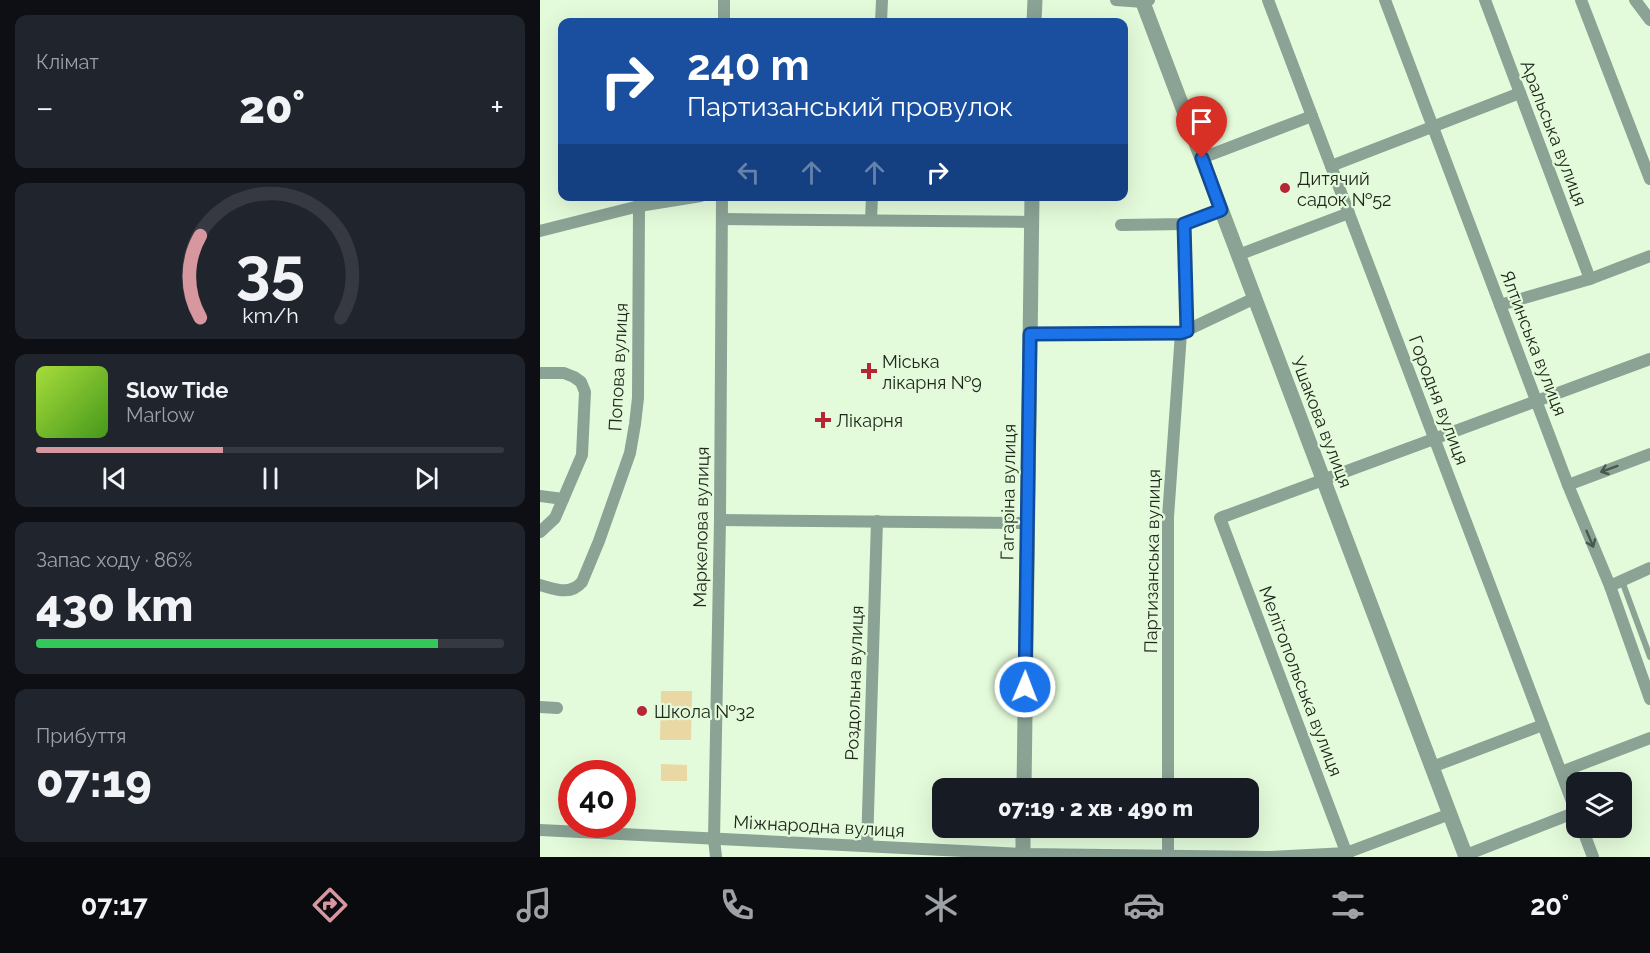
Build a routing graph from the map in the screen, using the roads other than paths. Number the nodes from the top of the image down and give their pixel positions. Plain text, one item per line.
1 (724, 0) edge
2 (882, 0) edge
3 (1035, 0) edge
4 (1116, 0) edge
5 (1268, 0) edge
6 (1384, 0) edge
7 (1485, 0) edge
8 (1581, 0) edge
9 (1635, 0) edge
10 (1145, 1) edge
11 (724, 18) edge
12 (881, 18) edge
13 (1034, 18) edge
14 (1650, 20) edge
15 (1520, 93) junction
16 (1312, 116) junction
17 (1433, 127) junction
18 (1202, 158) junction
19 (1331, 166) junction
20 (1650, 179) edge
21 (638, 201) edge
22 (722, 201) edge
23 (872, 201) edge
24 (1032, 201) edge
25 (1221, 210) junction
26 (1349, 213) junction
27 (722, 219) junction
28 (871, 220) junction
29 (1032, 222) junction
30 (1184, 224) junction
31 (1121, 225) dead end
32 (540, 231) edge
33 (1239, 255) junction
34 (1650, 256) edge
35 (1590, 279) junction
36 (1255, 298) junction
37 (1500, 304) junction
38 (1184, 332) junction
39 (1030, 334) junction
40 (1650, 359) edge
41 (540, 373) edge
42 (1536, 401) junction
43 (1434, 438) junction
44 (1650, 454) edge
45 (1323, 480) junction
46 (1568, 485) junction
47 (540, 496) edge
48 (563, 499) junction
49 (720, 520) junction
50 (877, 521) junction
51 (1028, 523) junction
52 (540, 532) edge
53 (1650, 568) edge
54 (1616, 584) junction
55 (540, 585) edge
56 (1650, 657) edge
57 (1650, 699) edge
58 (540, 707) edge
59 (557, 708) dead end
60 (1543, 725) junction
61 (1650, 738) edge
62 (1432, 767) junction
63 (1561, 772) junction
64 (1024, 778) edge
65 (1168, 778) edge
66 (1566, 785) edge
67 (1450, 814) junction
68 (1566, 816) edge
69 (540, 830) edge
70 (1023, 838) edge
71 (1168, 838) edge
72 (1586, 838) edge
73 (714, 839) junction
74 (867, 846) junction
75 (1023, 855) edge
76 (1347, 855) edge
77 (1168, 856) edge
78 (1466, 856) edge
79 (716, 857) edge
80 (1593, 857) edge

1 - 11 street
2 - 12 street
3 - 13 street
4 - 10 street
5 - 16 street, Городня вулиця
6 - 17 street, Ялтинська вулиця
7 - 15 street, Аральська вулиця
8 - 20 street
9 - 14 street
10 - 18 street, Ушакова вулиця
15 - 17 street
15 - 35 street, Аральська вулиця
16 - 18 street
16 - 19 street, Городня вулиця
17 - 19 street
17 - 37 street, Ялтинська вулиця
18 - 25 street, Ушакова вулиця
19 - 26 street, Городня вулиця
21 - 32 street
21 - 55 street, Попова вулиця
22 - 27 street, Маркелова вулиця
23 - 28 street
24 - 29 street, Гагаріна вулиця
25 - 30 street
25 - 33 street, Ушакова вулиця
26 - 33 street
26 - 43 street, Городня вулиця
27 - 28 street
27 - 49 street, Маркелова вулиця
28 - 29 street
29 - 39 street, Гагаріна вулиця
30 - 31 street
30 - 38 street, Партизанська вулиця
33 - 36 street, Ушакова вулиця
34 - 35 street
35 - 37 street
36 - 38 street
36 - 45 street, Ушакова вулиця
37 - 42 street, Ялтинська вулиця
38 - 39 street
38 - 65 street, Партизанська вулиця
39 - 51 street, Гагаріна вулиця
40 - 42 street
41 - 48 street
42 - 43 street
42 - 46 street, Ялтинська вулиця
43 - 45 street
43 - 60 street, Городня вулиця
44 -> 46 street
45 - 62 street, Ушакова вулиця
45 - 76 street, Мелітопольська вулиця
46 -> 54 street, Ялтинська вулиця
47 - 48 street
48 - 52 street
49 - 50 street
49 - 73 street, Маркелова вулиця
50 - 51 street
50 - 74 street, Роздольна вулиця
51 - 64 street, Гагаріна вулиця
53 - 54 street
54 - 56 lane
54 - 57 street, Ялтинська вулиця
58 - 59 street
60 - 62 street
60 - 63 street, Городня вулиця
61 - 63 street
62 - 67 street, Ушакова вулиця
63 - 66 street, Городня вулиця
67 - 76 street, Міжнародна вулиця
67 - 78 street, Ушакова вулиця
68 - 78 street
69 - 73 street, Міжнародна вулиця
70 - 75 street
71 - 77 street
72 - 80 street
73 - 74 street, Міжнародна вулиця
73 - 79 street, Маркелова вулиця
74 - 75 street, Міжнародна вулиця
75 - 77 street, Міжнародна вулиця
76 - 77 street, Міжнародна вулиця

